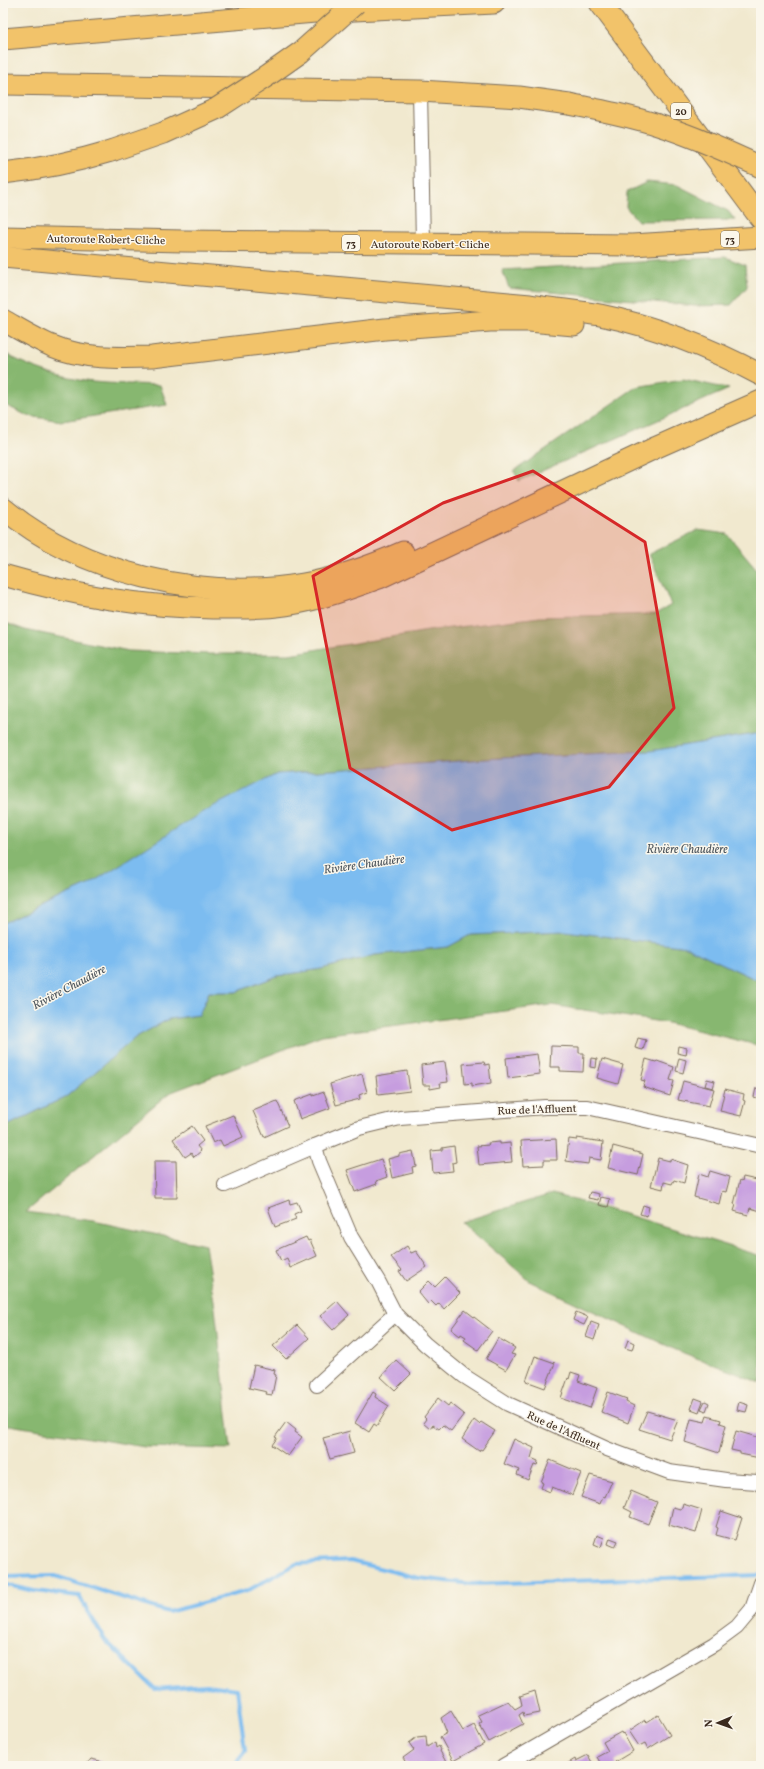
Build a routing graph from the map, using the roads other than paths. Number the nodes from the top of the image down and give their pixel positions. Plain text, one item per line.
1 (356, 3) edge
2 (494, 3) edge
3 (600, 3) edge
4 (3, 39) edge
5 (3, 84) edge
6 (420, 91) junction
7 (761, 167) edge
8 (3, 173) edge
9 (761, 219) edge
10 (3, 237) edge
11 (761, 237) edge
12 (423, 243) junction
13 (3, 258) edge
14 (3, 320) edge
15 (711, 352) junction
16 (761, 375) edge
17 (761, 401) edge
18 (657, 447) junction
19 (3, 508) edge
20 (3, 575) edge
21 (314, 1146) junction
22 (761, 1146) edge
23 (226, 1185) dead end
24 (395, 1314) junction
25 (317, 1385) dead end
26 (761, 1485) edge
27 (761, 1583) edge
28 (503, 1766) edge

1 - 8 highway, bridge
2 - 4 highway
3 - 9 highway, 20
5 - 6 highway
6 - 7 highway, bridge
6 - 12 street
10 - 12 highway, Autoroute Robert-Cliche / 73
11 - 12 highway, Autoroute Robert-Cliche / 73
13 - 15 highway
14 - 15 highway
15 - 16 highway
17 - 18 highway
18 - 19 highway
18 - 20 highway
21 - 22 street, Rue de l'Affluent
21 - 23 street, Rue de l'Affluent
21 - 24 street, Rue de l'Affluent
24 - 25 street
24 - 26 street, Rue de l'Affluent
27 - 28 street

